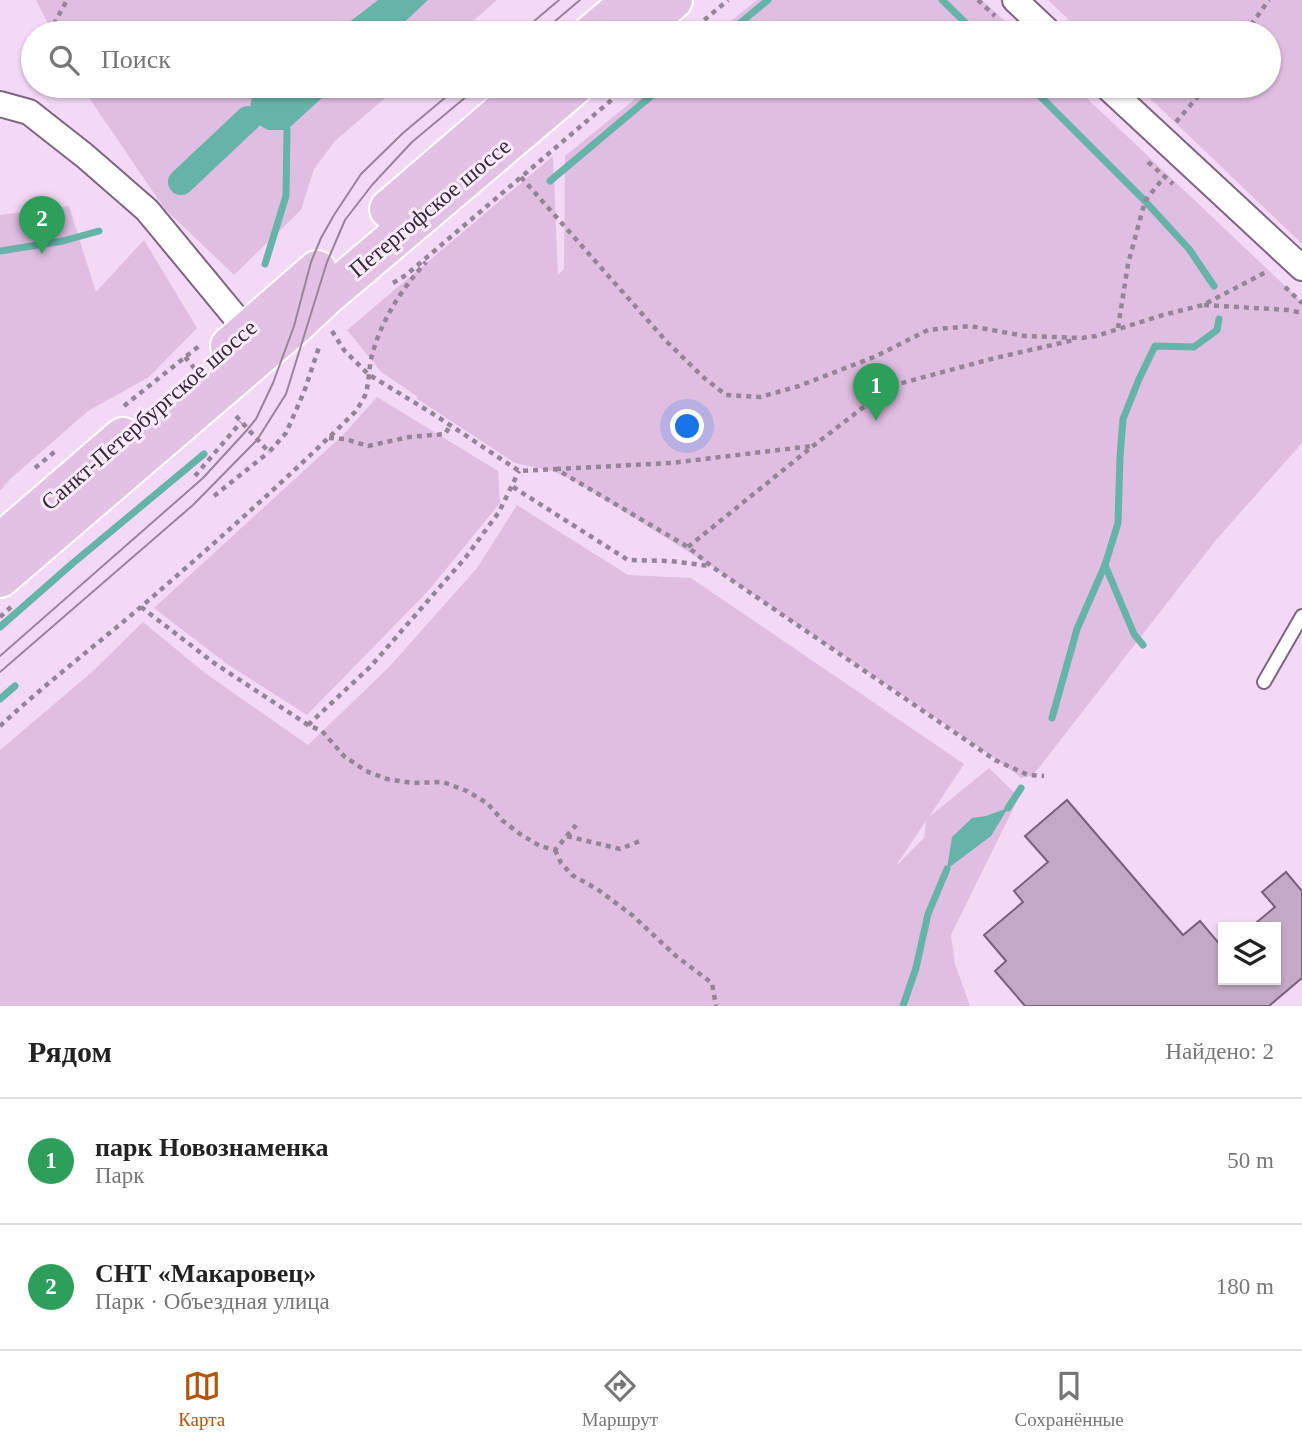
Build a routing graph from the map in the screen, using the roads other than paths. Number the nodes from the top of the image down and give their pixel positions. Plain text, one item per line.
1 (632, 0) edge
2 (674, 0) edge
3 (1014, 0) edge
4 (607, 21) edge
5 (649, 21) edge
6 (1037, 21) edge
7 (518, 98) edge
8 (559, 98) edge
9 (1119, 98) edge
10 (0, 104) edge
11 (1302, 268) edge
12 (298, 287) joint
13 (247, 331) junction
14 (304, 339) joint
15 (0, 543) edge
16 (0, 578) edge
17 (1302, 616) edge
18 (1264, 682) dead end

1 - 4 main road
2 - 5 main road
3 - 6 street
7 - 12 main road, Петергофское шоссе
8 - 14 main road, Петергофское шоссе
9 - 11 street
10 - 13 street
12 - 13 main road, Санкт-Петербургское шоссе
13 - 15 main road, Санкт-Петербургское шоссе
14 - 16 main road, Санкт-Петербургское шоссе
17 - 18 lane

